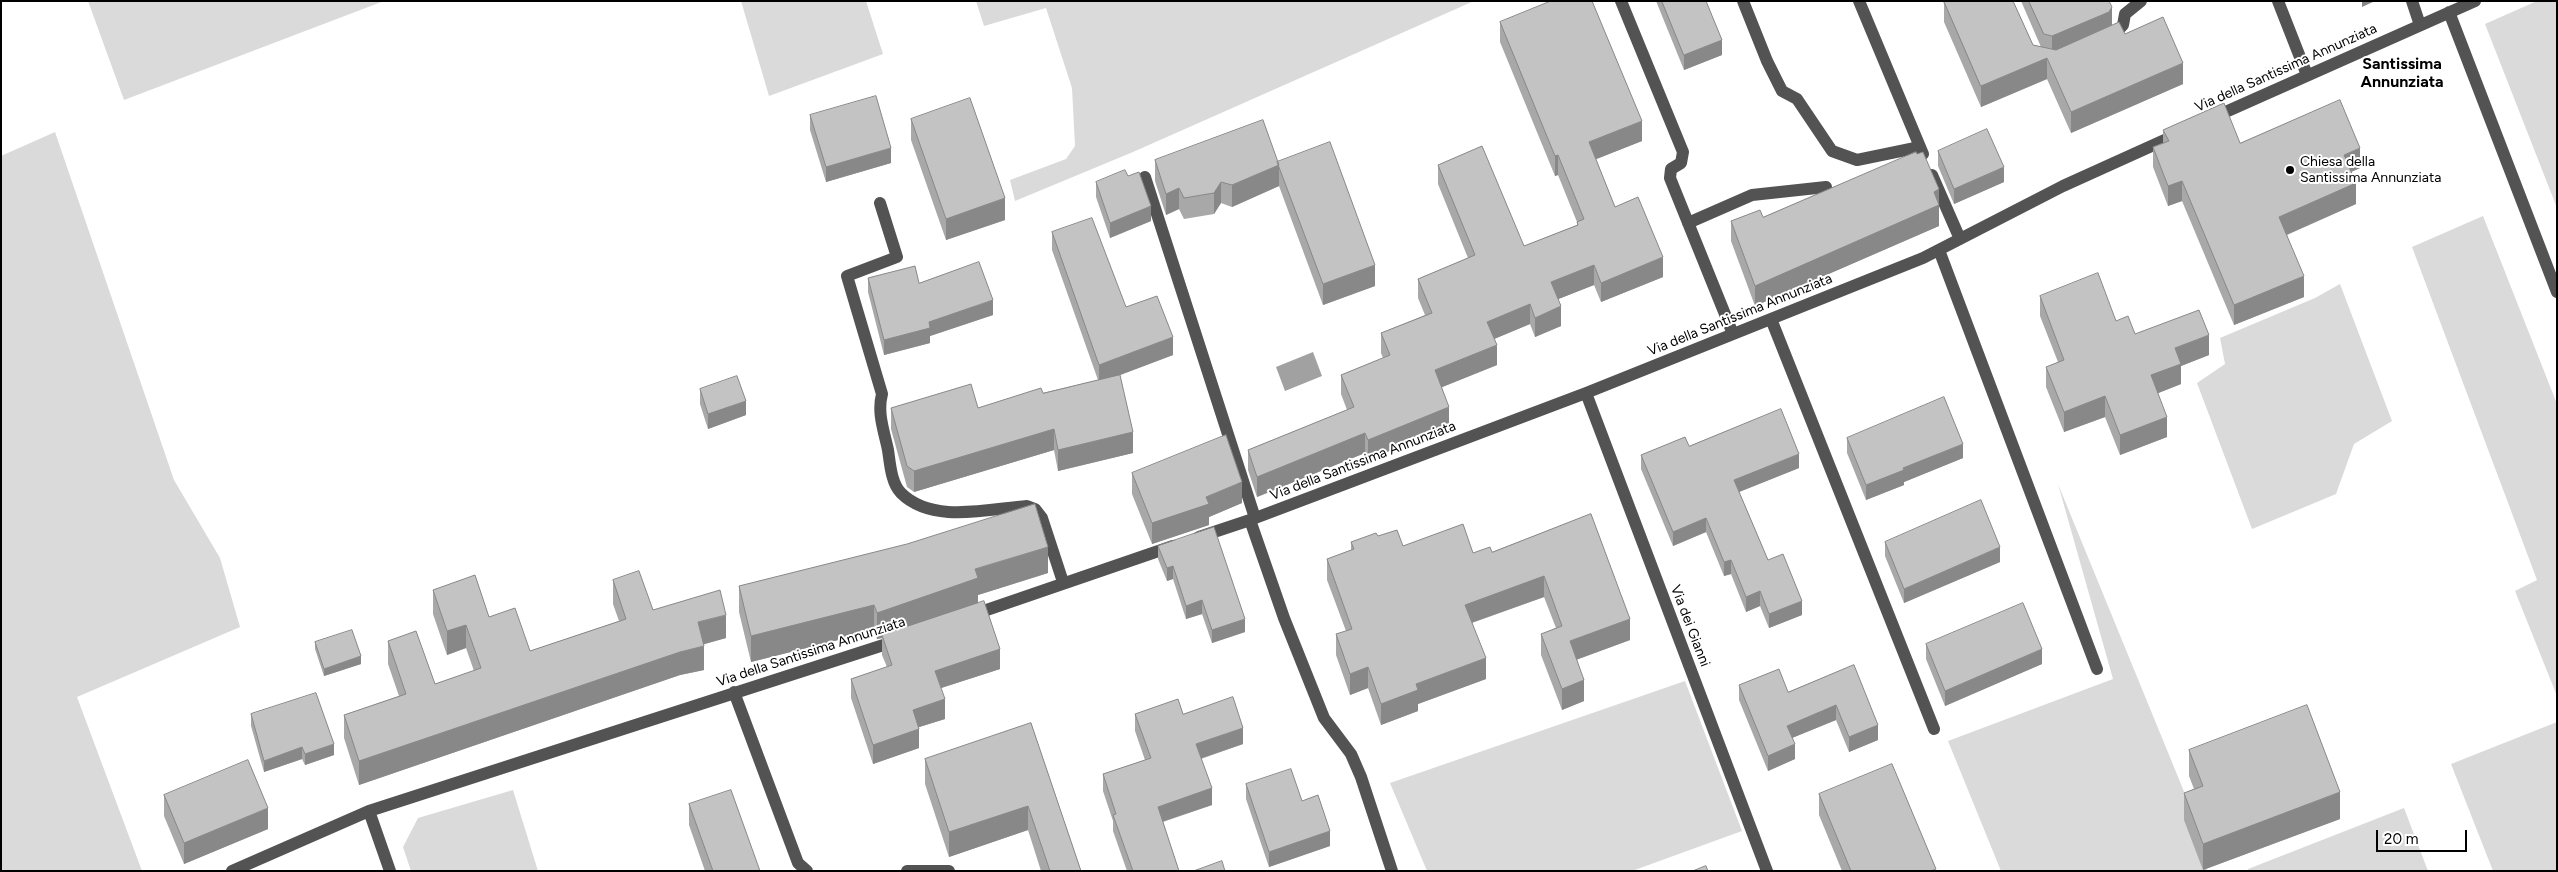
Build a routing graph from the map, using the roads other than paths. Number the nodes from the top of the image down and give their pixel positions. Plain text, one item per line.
1 (1620, 1) edge
2 (1743, 1) edge
3 (1859, 1) edge
4 (2141, 1) edge
5 (2278, 1) edge
6 (2412, 1) edge
7 (2475, 1) edge
8 (2450, 12) junction
9 (2420, 25) junction
10 (2096, 45) edge
11 (2307, 75) junction
12 (1920, 147) junction
13 (1145, 177) dead end
14 (1826, 187) dead end
15 (880, 203) dead end
16 (1688, 223) junction
17 (1960, 239) junction
18 (1939, 250) junction
19 (2557, 292) edge
20 (1771, 319) junction
21 (1733, 334) junction
22 (1586, 393) junction
23 (1252, 519) junction
24 (1063, 582) junction
25 (961, 619) edge
26 (914, 636) edge
27 (2097, 669) dead end
28 (734, 692) junction
29 (1934, 729) dead end
30 (369, 811) junction
31 (232, 871) edge
32 (390, 871) edge
33 (807, 871) edge
34 (907, 871) edge
35 (949, 871) edge
36 (1392, 871) edge
37 (1767, 871) edge

1 - 16 street
2 - 12 street
3 - 12 street
4 - 10 street
5 - 11 street
6 - 9 street
7 - 8 street, Via della Santissima Annunziata
8 - 9 street, Via della Santissima Annunziata
8 - 19 street
9 - 11 street, Via della Santissima Annunziata
11 - 17 street, Via della Santissima Annunziata
12 - 17 street
13 - 23 street
14 - 16 street
15 - 24 street
16 - 21 street
17 - 18 street, Via della Santissima Annunziata
18 - 20 street, Via della Santissima Annunziata
18 - 27 street
20 - 21 street, Via della Santissima Annunziata
20 - 29 street
21 - 22 street, Via della Santissima Annunziata
22 - 23 street, Via della Santissima Annunziata
22 - 37 street, Via dei Gianni
23 - 24 street, Via della Santissima Annunziata
23 - 36 street
24 - 25 street, Via della Santissima Annunziata
26 - 28 street, Via della Santissima Annunziata
28 - 30 street, Via della Santissima Annunziata
28 - 33 street
30 - 31 street, Via della Santissima Annunziata
30 - 32 street
34 - 35 street

